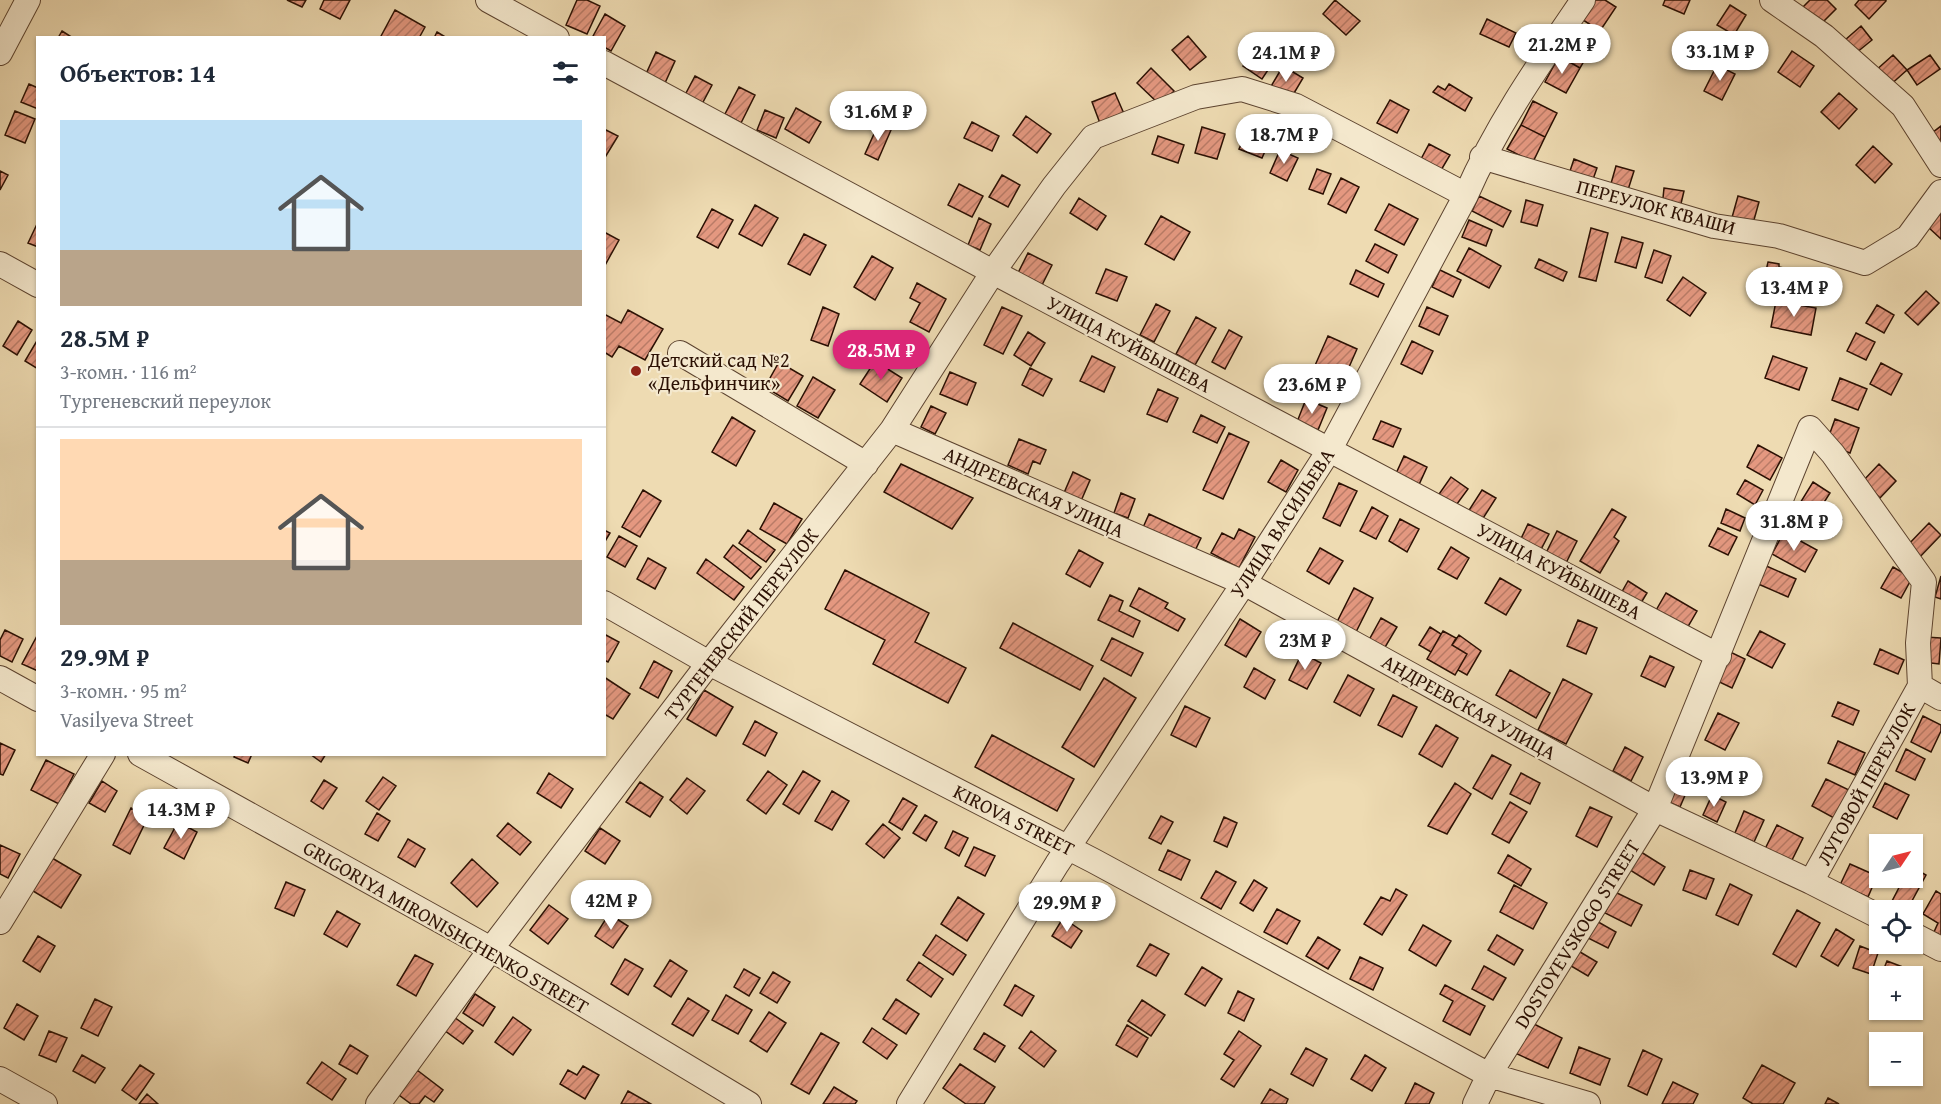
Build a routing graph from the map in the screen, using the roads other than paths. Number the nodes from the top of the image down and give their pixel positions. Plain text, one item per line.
1 (28, 0) edge
2 (488, 0) edge
3 (1583, 0) edge
4 (1772, 0) edge
5 (524, 30) edge
6 (549, 36) edge
7 (0, 53) edge
8 (606, 64) edge
9 (1482, 157) junction
10 (1941, 165) edge
11 (1941, 192) edge
12 (1466, 195) junction
13 (0, 264) edge
14 (993, 272) junction
15 (36, 284) edge
16 (680, 353) dead end
17 (892, 430) junction
18 (1330, 449) junction
19 (866, 465) junction
20 (1244, 583) junction
21 (606, 604) edge
22 (1719, 656) junction
23 (709, 663) junction
24 (0, 678) edge
25 (1930, 692) edge
26 (36, 698) edge
27 (102, 756) edge
28 (144, 756) edge
29 (1655, 809) junction
30 (1068, 848) junction
31 (1811, 882) junction
32 (1869, 911) edge
33 (0, 922) edge
34 (1923, 940) edge
35 (491, 949) junction
36 (1941, 949) edge
37 (1489, 1075) junction
38 (0, 1079) edge
39 (45, 1104) edge
40 (378, 1104) edge
41 (749, 1104) edge
42 (909, 1104) edge
43 (1475, 1104) edge
44 (1588, 1104) edge

1 - 7 street
2 - 5 street
3 - 9 street, УЛИЦА ВАСИЛЬЕВА
4 - 10 street
5 - 6 street
8 - 14 street, УЛИЦА КУЙБЫШЕВА
9 - 11 street, ПЕРЕУЛОК КВАШИ
9 - 12 street, УЛИЦА ВАСИЛЬЕВА
12 - 14 street, ТУРГЕНЕВСКИЙ ПЕРЕУЛОК
12 - 18 street, УЛИЦА ВАСИЛЬЕВА
13 - 15 street
14 - 17 street, ТУРГЕНЕВСКИЙ ПЕРЕУЛОК
14 - 18 street, УЛИЦА КУЙБЫШЕВА
16 - 19 street
17 - 19 street, ТУРГЕНЕВСКИЙ ПЕРЕУЛОК
17 - 20 street, АНДРЕЕВСКАЯ УЛИЦА
18 - 20 street, УЛИЦА ВАСИЛЬЕВА
18 - 22 street, УЛИЦА КУЙБЫШЕВА
19 - 23 street, ТУРГЕНЕВСКИЙ ПЕРЕУЛОК
20 - 29 street, АНДРЕЕВСКАЯ УЛИЦА
20 - 30 street, УЛИЦА ВАСИЛЬЕВА
21 - 23 street, KIROVA STREET
22 - 25 street, DOSTOYEVSKOGO STREET
22 - 29 street, DOSTOYEVSKOGO STREET
23 - 30 street, KIROVA STREET
23 - 35 street, ТУРГЕНЕВСКИЙ ПЕРЕУЛОК
24 - 26 street
25 - 31 street, ЛУГОВОЙ ПЕРЕУЛОК
27 - 33 street
28 - 35 street, GRIGORIYA MIRONISHCHENKO STREET
29 - 31 street, АНДРЕЕВСКАЯ УЛИЦА
29 - 37 street, DOSTOYEVSKOGO STREET
30 - 37 street, KIROVA STREET
30 - 42 street, УЛИЦА ВАСИЛЬЕВА
31 - 32 street, АНДРЕЕВСКАЯ УЛИЦА
34 - 36 street
35 - 40 street, ТУРГЕНЕВСКИЙ ПЕРЕУЛОК
35 - 41 street, GRIGORIYA MIRONISHCHENKO STREET
37 - 43 street, DOSTOYEVSKOGO STREET
37 - 44 street, KIROVA STREET
38 - 39 street

